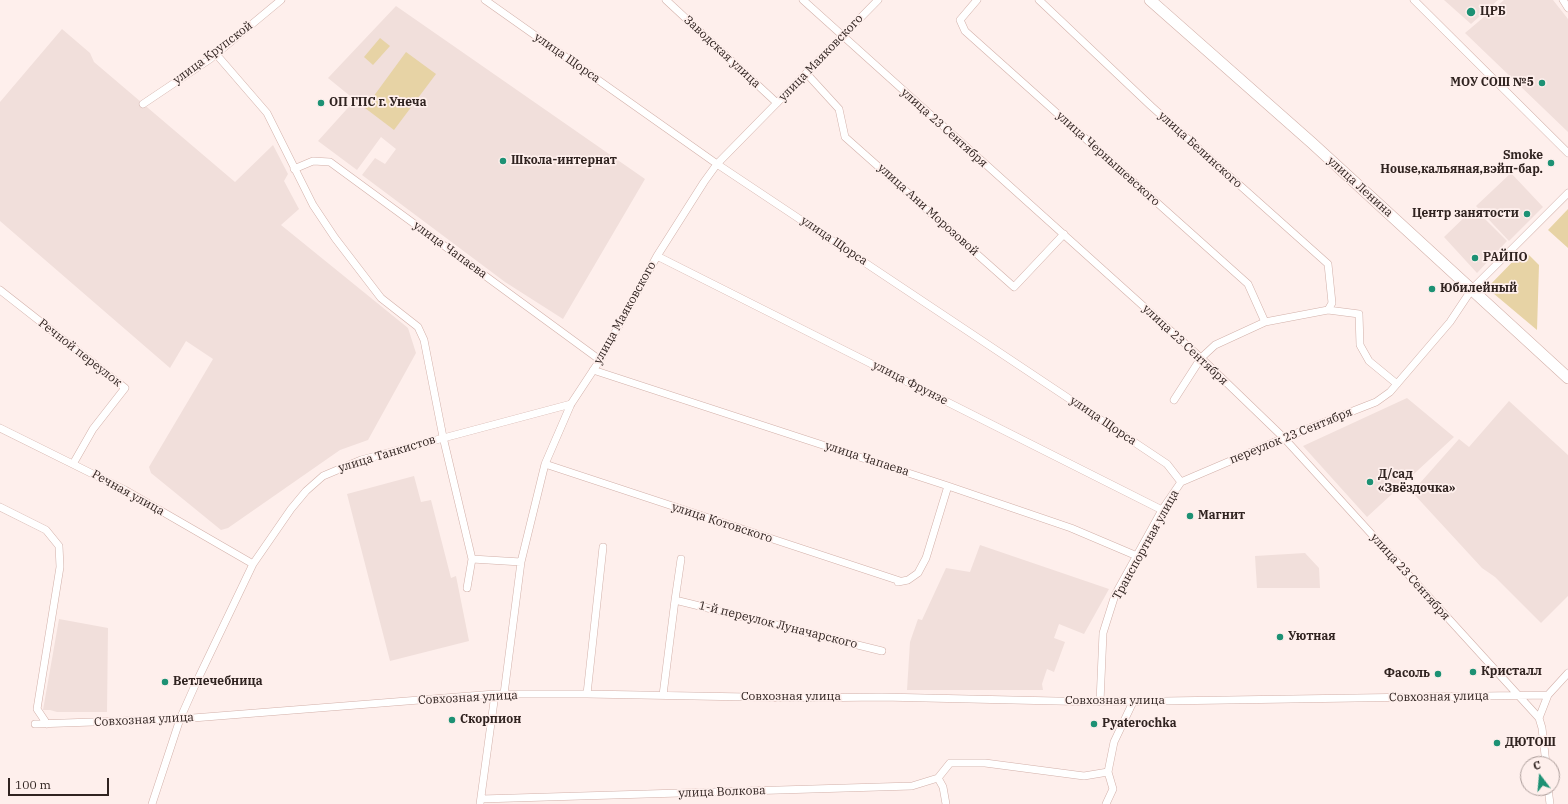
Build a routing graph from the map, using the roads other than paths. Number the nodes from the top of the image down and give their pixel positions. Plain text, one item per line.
1 (281, 0) edge
2 (485, 0) edge
3 (666, 0) edge
4 (803, 0) edge
5 (878, 0) edge
6 (977, 0) edge
7 (1039, 0) edge
8 (1150, 0) edge
9 (1414, 0) edge
10 (1563, 0) edge
11 (1568, 8) edge
12 (842, 36) junction
13 (216, 54) junction
14 (807, 74) junction
15 (777, 103) junction
16 (143, 104) dead end
17 (1568, 153) edge
18 (718, 164) junction
19 (294, 169) junction
20 (1568, 193) edge
21 (1064, 234) junction
22 (657, 256) junction
23 (0, 290) edge
24 (1472, 290) junction
25 (1328, 310) junction
26 (1265, 322) junction
27 (1201, 358) junction
28 (600, 360) junction
29 (594, 370) junction
30 (1568, 378) edge
31 (1397, 384) junction
32 (1174, 400) dead end
33 (571, 404) junction
34 (0, 428) edge
35 (443, 437) junction
36 (1284, 438) junction
37 (73, 464) junction
38 (545, 464) junction
39 (1181, 482) junction
40 (948, 486) junction
41 (0, 507) edge
42 (1162, 510) junction
43 (603, 547) dead end
44 (1137, 556) junction
45 (472, 559) junction
46 (681, 559) dead end
47 (521, 562) junction
48 (253, 564) junction
49 (467, 588) dead end
50 (675, 600) junction
51 (882, 651) dead end
52 (1568, 673) edge
53 (495, 694) junction
54 (504, 694) junction
55 (587, 694) junction
56 (663, 695) junction
57 (1548, 695) junction
58 (1518, 696) junction
59 (1100, 702) junction
60 (1133, 702) junction
61 (1539, 718) junction
62 (180, 719) junction
63 (36, 724) dead end
64 (47, 724) junction
65 (1545, 756) edge
66 (1108, 772) junction
67 (938, 778) junction
68 (481, 801) edge
69 (152, 804) edge
70 (946, 804) edge
71 (1106, 804) edge

1 - 13 street, улица Крупской
2 - 18 street, улица Щорса
3 - 15 street, Заводская улица
4 - 12 street, улица 23 Сентября
5 - 12 street, улица Маяковского
6 - 26 street, улица Чернышевского
7 - 25 street, улица Белинского
8 - 24 main road, улица Ленина
9 - 17 street
10 - 11 street
12 - 14 street, улица Маяковского
12 - 21 street, улица 23 Сентября
13 - 16 street, улица Крупской
13 - 19 street, улица Танкистов
14 - 15 street, улица Маяковского
14 - 21 street, улица Ани Морозовой
15 - 18 street, улица Маяковского
18 - 22 street, улица Маяковского
18 - 39 street, улица Щорса
19 - 28 street, улица Чапаева
19 - 35 street, улица Танкистов
20 - 24 street
21 - 27 street, улица 23 Сентября
22 - 28 street, улица Маяковского
22 - 42 street, улица Фрунзе
23 - 37 street, Речной переулок
24 - 30 main road, улица Ленина
24 - 31 street
25 - 26 street
25 - 31 street
26 - 27 street
27 - 32 street
27 - 36 street, улица 23 Сентября
28 - 29 street, улица Маяковского
29 - 33 street, улица Маяковского
29 - 40 street, улица Чапаева
31 - 36 street, переулок 23 Сентября
33 - 35 street
33 - 38 street, улица Маяковского
34 - 37 street, Речная улица
35 - 45 street
35 - 48 street, улица Танкистов
36 - 39 street, переулок 23 Сентября
36 - 58 street, улица 23 Сентября
37 - 48 street, Речная улица
38 - 40 street, улица Котовского
38 - 47 street, улица Маяковского
39 - 42 street, Транспортная улица
40 - 44 street, улица Чапаева
41 - 64 street
42 - 44 street, Транспортная улица
43 - 55 street
44 - 59 street, Транспортная улица
45 - 47 street
45 - 49 street
46 - 50 street
47 - 54 street, улица Маяковского
48 - 62 street, улица Танкистов
50 - 51 street, 1-й переулок Луначарского
50 - 56 street
52 - 57 street
53 - 54 street, Совхозная улица
53 - 62 street, Совхозная улица
53 - 68 street
54 - 55 street, Совхозная улица
55 - 56 street, Совхозная улица
56 - 59 street, Совхозная улица
57 - 58 street, Совхозная улица
57 - 61 street
58 - 60 street, Совхозная улица
58 - 61 street, улица 23 Сентября
59 - 60 street, Совхозная улица
60 - 66 street
61 - 65 street
62 - 64 street, Совхозная улица
62 - 69 street, улица Танкистов
63 - 64 street, Совхозная улица
66 - 67 street
66 - 71 street
67 - 68 street, улица Волкова
67 - 70 street

